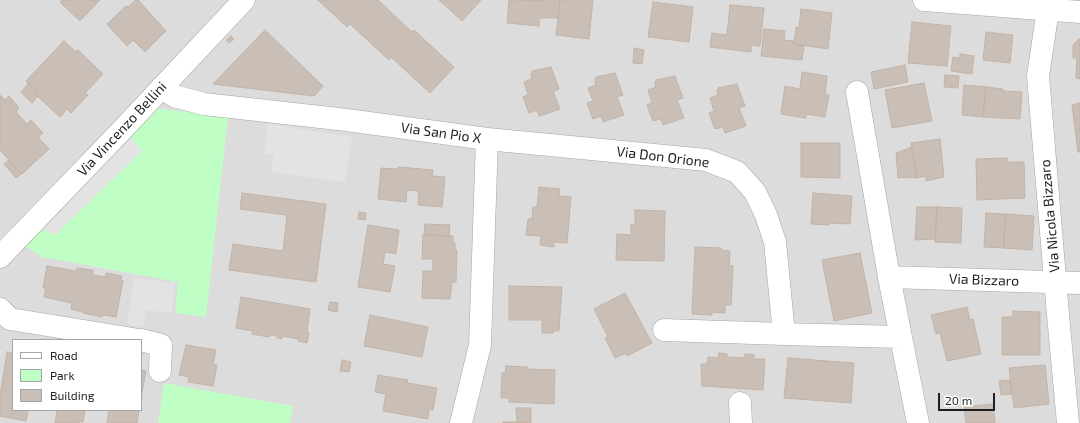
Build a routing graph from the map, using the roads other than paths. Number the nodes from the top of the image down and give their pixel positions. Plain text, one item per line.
1 (244, 0) edge
2 (924, 0) edge
3 (1048, 10) junction
4 (1080, 12) edge
5 (161, 88) junction
6 (857, 92) dead end
7 (488, 139) junction
8 (0, 257) edge
9 (889, 278) junction
10 (1055, 282) junction
11 (1080, 283) edge
12 (0, 309) edge
13 (664, 330) dead end
14 (784, 334) junction
15 (900, 337) junction
16 (134, 339) edge
17 (142, 340) edge
18 (160, 371) dead end
19 (461, 423) edge
20 (918, 423) edge
21 (1068, 423) edge

1 - 5 street, Via Vincenzo Bellini
2 - 3 street
3 - 4 street
3 - 10 street, Via Nicola Bizzaro
5 - 7 street, Via San Pio X
5 - 8 street, Via Vincenzo Bellini
6 - 9 street
7 - 14 street, Via Don Orione
7 - 19 street, Via San Pio X
9 - 10 street, Via Bizzaro
9 - 15 street
10 - 11 street, Via Bizzaro
10 - 21 street, Via Nicola Bizzaro
12 - 16 street
13 - 14 street
14 - 15 street
15 - 20 street
17 - 18 street

